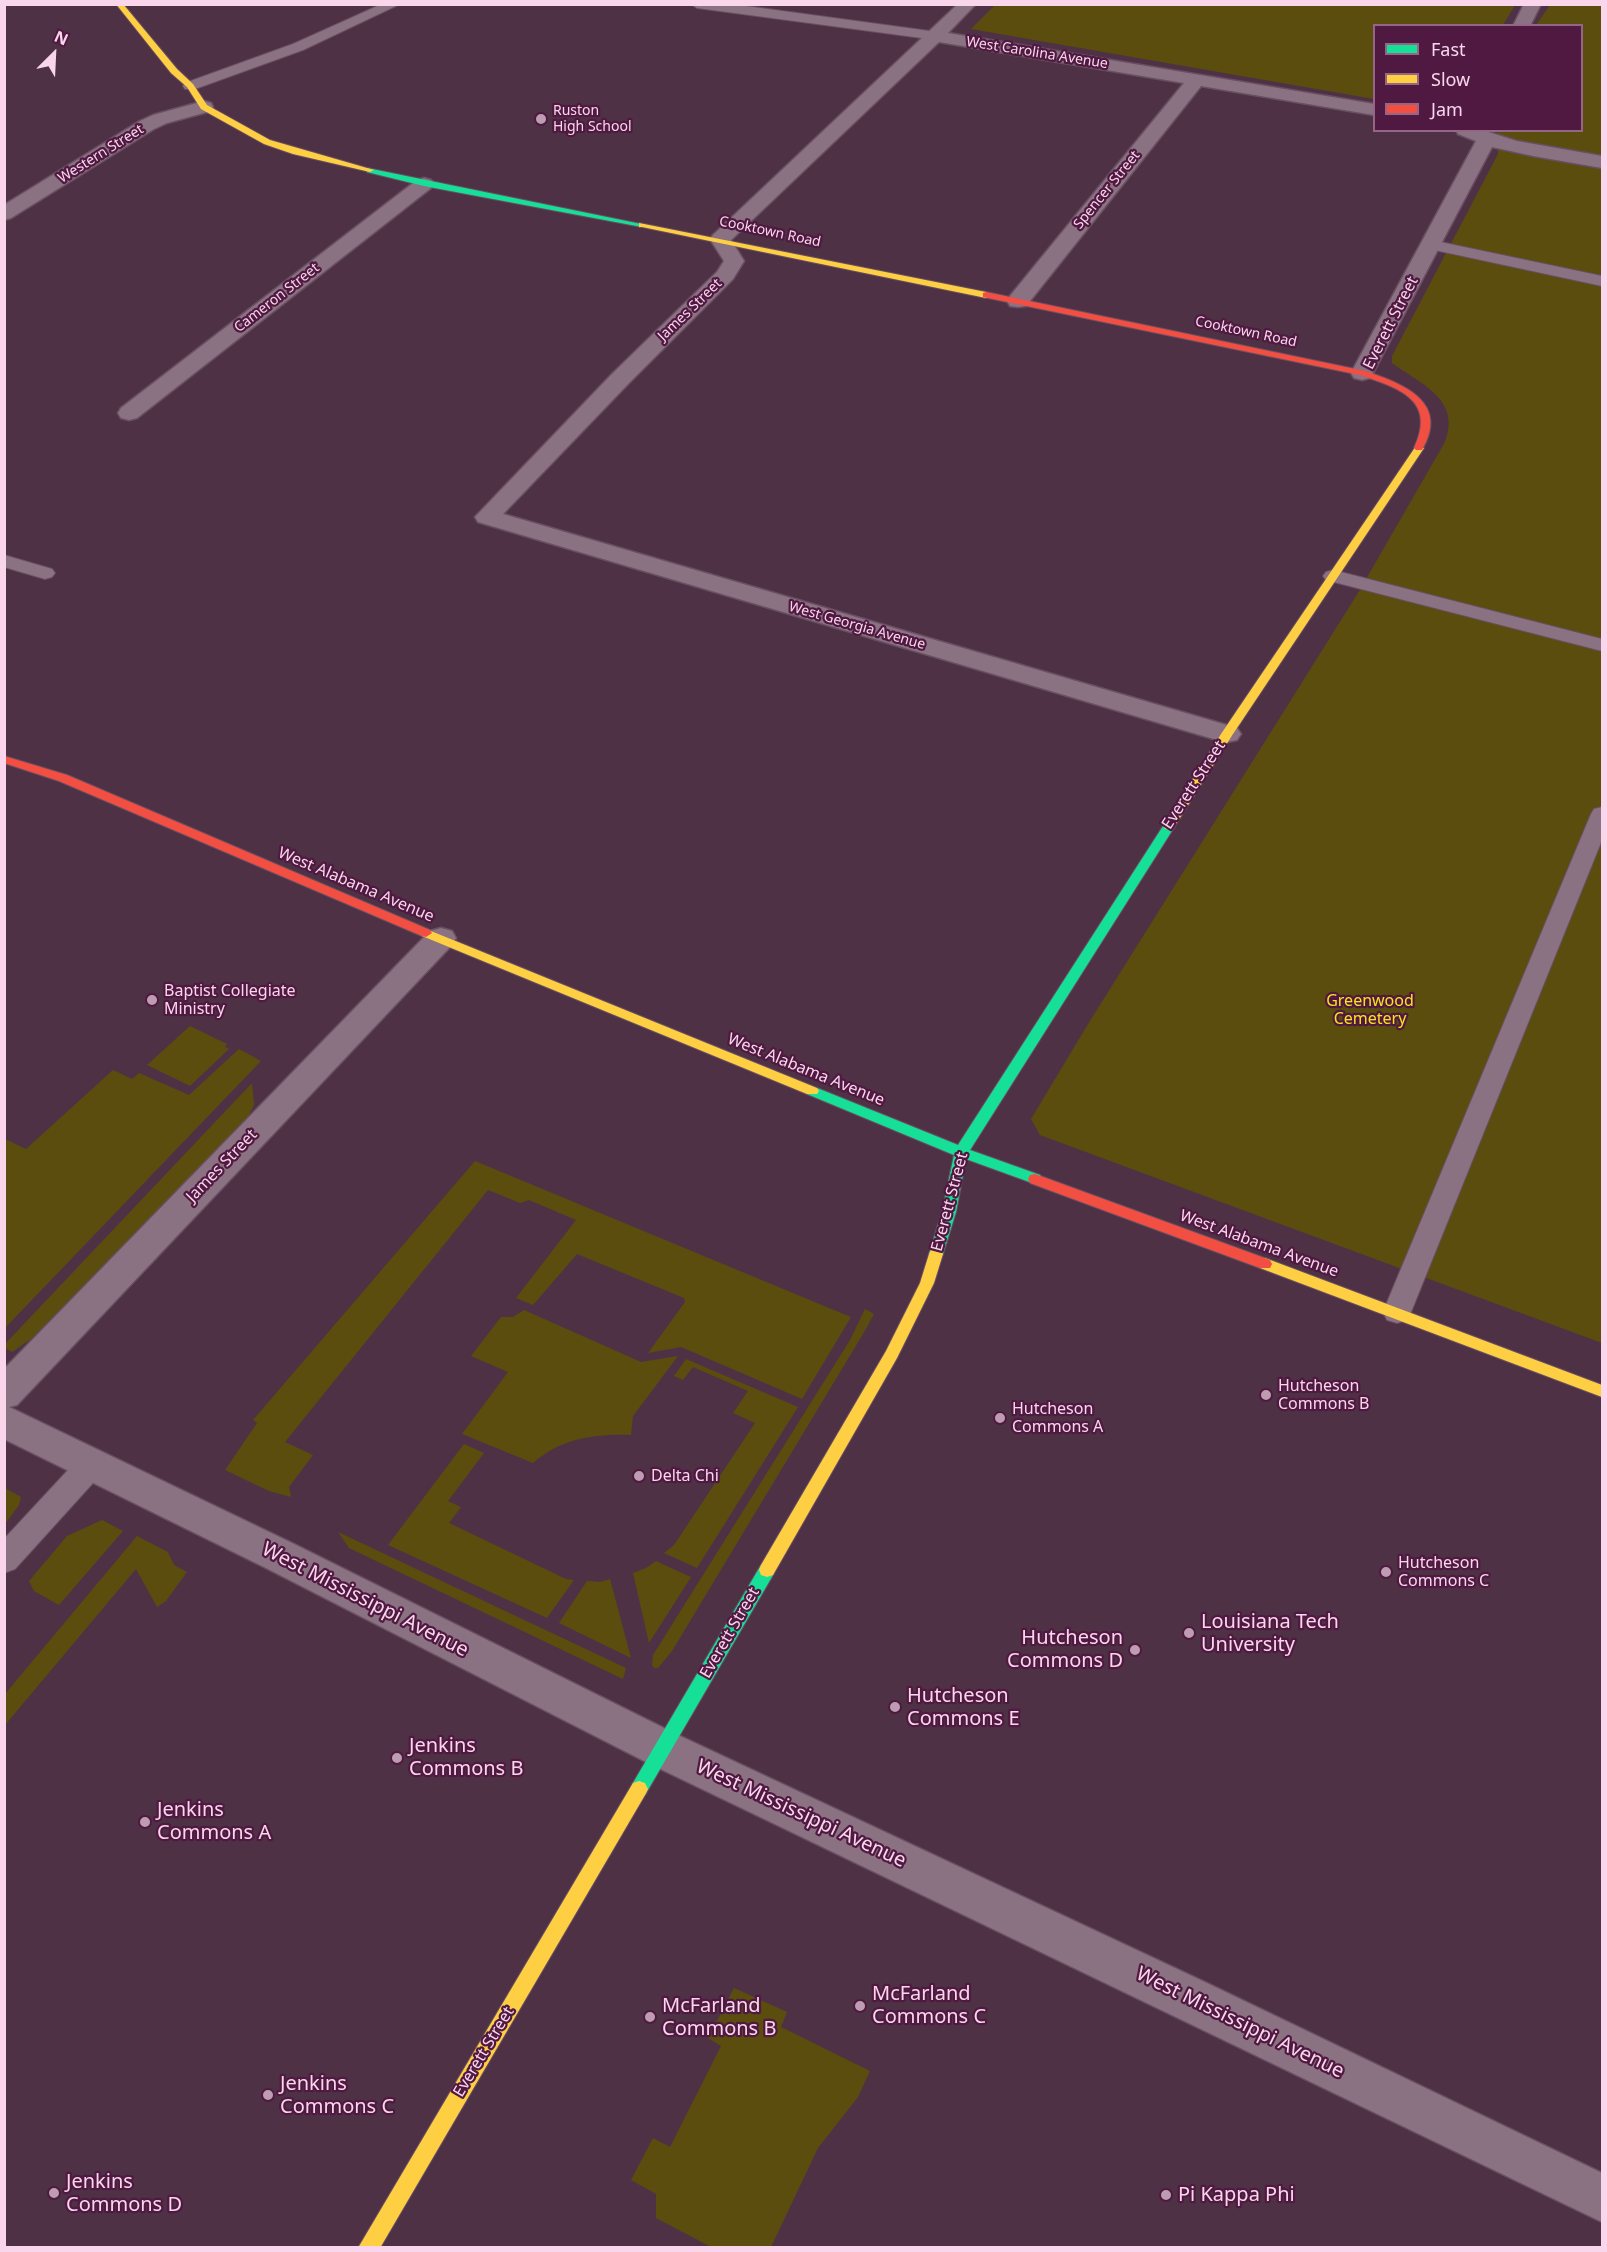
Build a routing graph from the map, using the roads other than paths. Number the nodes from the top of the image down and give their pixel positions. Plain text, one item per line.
1 (119, 4) edge
2 (394, 4) edge
3 (697, 4) edge
4 (968, 4) edge
5 (1533, 4) edge
6 (1522, 24) edge
7 (937, 36) junction
8 (1197, 79) junction
9 (190, 86) junction
10 (204, 107) junction
11 (1373, 110) edge
12 (1470, 132) edge
13 (1487, 139) junction
14 (1602, 162) edge
15 (424, 184) junction
16 (4, 214) edge
17 (720, 239) junction
18 (1431, 245) junction
19 (1602, 281) edge
20 (1018, 301) junction
21 (1362, 374) junction
22 (129, 413) dead end
23 (487, 518) joint
24 (4, 561) edge
25 (45, 573) dead end
26 (1333, 576) junction
27 (1602, 645) edge
28 (1227, 734) junction
29 (4, 759) edge
30 (1602, 814) edge
31 (441, 938) junction
32 (961, 1152) junction
33 (1397, 1312) junction
34 (1602, 1391) edge
35 (4, 1394) edge
36 (4, 1421) edge
37 (92, 1464) junction
38 (4, 1560) edge
39 (663, 1749) junction
40 (1602, 2198) edge
41 (368, 2247) edge

1 - 9 street, Cooktown Road
2 - 9 lane
3 - 7 lane, West Carolina Avenue
4 - 7 street
5 - 6 street
7 - 8 street, West Carolina Avenue
7 - 17 street
8 - 11 street, West Carolina Avenue
8 - 20 street, Spencer Street
9 - 10 street, Cooktown Road
10 - 15 street, Cooktown Road
10 - 16 street, Western Street
12 - 13 street
13 - 14 street
13 - 18 street, Everett Street
15 - 17 street, Cooktown Road
15 - 22 street, Cameron Street
17 - 20 street, Cooktown Road
17 - 23 street, James Street
18 - 19 lane
18 - 21 street, Everett Street
20 - 21 street, Cooktown Road
21 - 26 street, Everett Street
23 - 28 street, West Georgia Avenue
24 - 25 lane
26 - 27 lane
26 - 28 street, Everett Street
28 - 32 street, Everett Street
29 - 31 street, West Alabama Avenue
30 - 33 lane
31 - 32 street, West Alabama Avenue
31 - 35 street, James Street
32 - 33 street, West Alabama Avenue
32 - 39 street, Everett Street
33 - 34 street, West Alabama Avenue
36 - 37 street, West Mississippi Avenue
37 - 38 lane
37 - 39 street, West Mississippi Avenue
39 - 40 street, West Mississippi Avenue
39 - 41 street, Everett Street

